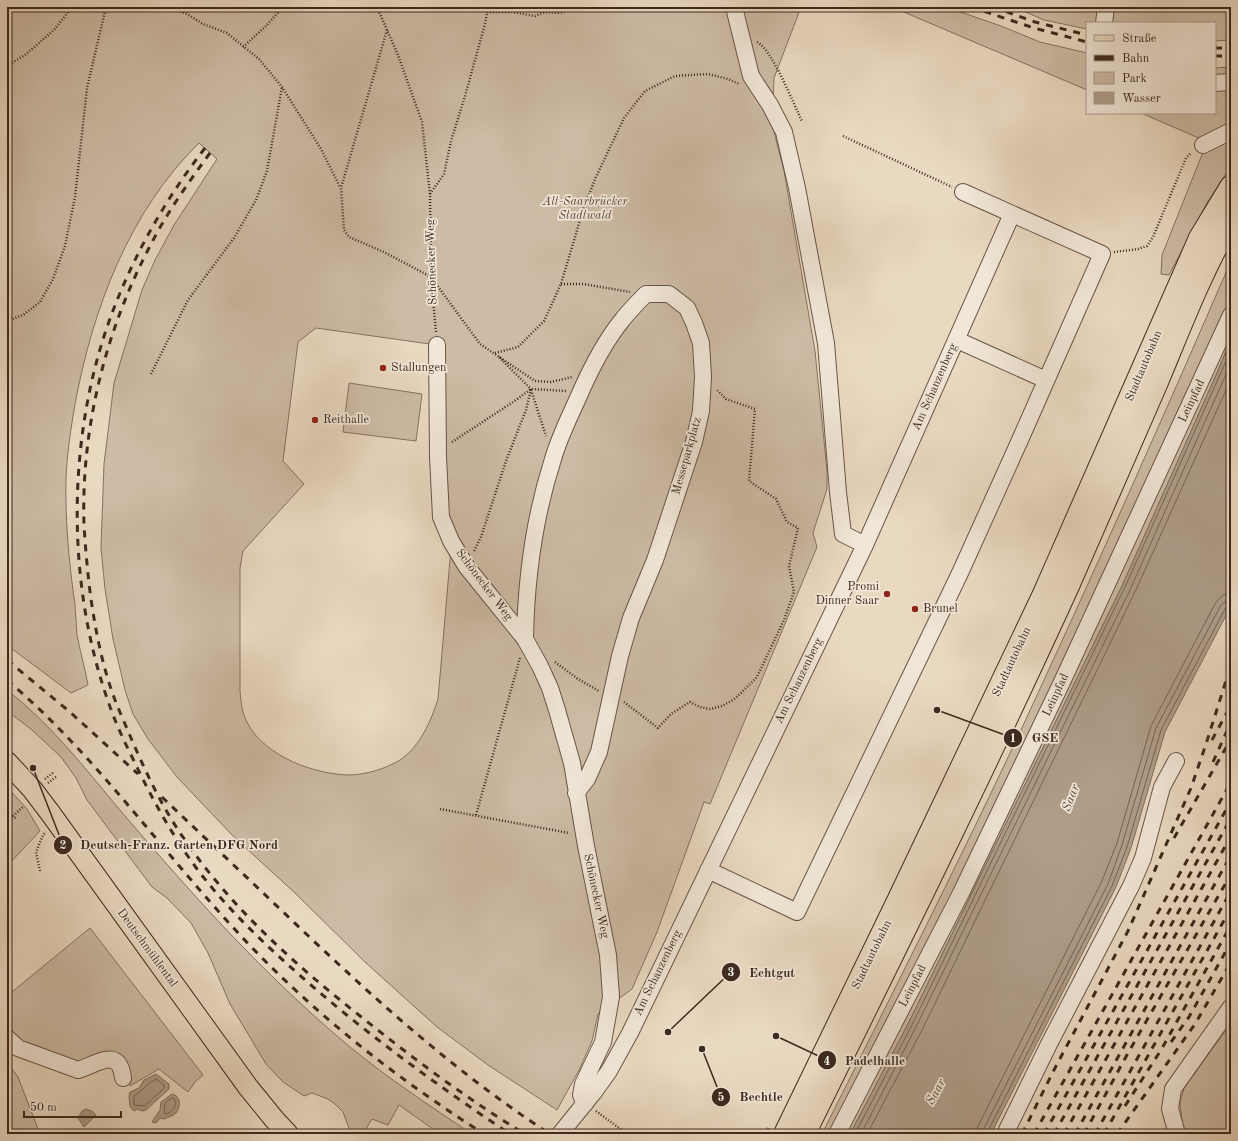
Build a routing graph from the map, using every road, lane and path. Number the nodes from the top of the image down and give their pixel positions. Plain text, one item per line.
1 (72, 7) edge
2 (107, 7) edge
3 (169, 7) edge
4 (283, 7) edge
5 (377, 7) edge
6 (488, 7) edge
7 (574, 7) edge
8 (734, 7) edge
9 (487, 12) junction
10 (387, 30) junction
11 (756, 41) dead end
12 (243, 47) junction
13 (7, 66) edge
14 (1231, 82) edge
15 (1216, 83) edge
16 (740, 84) dead end
17 (282, 87) junction
18 (802, 121) dead end
19 (1231, 131) edge
20 (843, 136) dead end
21 (1203, 146) dead end
22 (1186, 158) dead end
23 (1231, 187) edge
24 (341, 188) junction
25 (963, 192) joint
26 (430, 194) junction
27 (1012, 214) junction
28 (1231, 220) edge
29 (1102, 254) junction
30 (431, 277) junction
31 (561, 284) junction
32 (646, 294) junction
33 (1231, 315) edge
34 (7, 321) edge
35 (957, 340) junction
36 (437, 345) joint
37 (494, 353) junction
38 (596, 360) junction
39 (151, 374) dead end
40 (703, 377) junction
41 (1046, 380) junction
42 (531, 389) junction
43 (567, 391) dead end
44 (439, 450) junction
45 (553, 458) junction
46 (865, 545) junction
47 (466, 566) junction
48 (525, 639) junction
49 (551, 660) dead end
50 (611, 697) junction
51 (1176, 761) dead end
52 (7, 762) edge
53 (54, 772) dead end
54 (57, 776) dead end
55 (45, 778) dead end
56 (45, 785) dead end
57 (576, 793) junction
58 (24, 806) dead end
59 (440, 809) dead end
60 (7, 813) edge
61 (476, 815) junction
62 (13, 816) junction
63 (18, 819) dead end
64 (57, 823) junction
65 (584, 835) junction
66 (40, 870) dead end
67 (708, 870) junction
68 (1231, 1007) edge
69 (7, 1038) edge
70 (123, 1078) dead end
71 (585, 1104) junction
72 (601, 1114) dead end
73 (288, 1134) edge
74 (560, 1134) edge
75 (627, 1134) edge
76 (784, 1134) edge
77 (804, 1134) edge
78 (837, 1134) edge
79 (1005, 1134) edge
80 (1178, 1134) edge

1 - 13 path
2 - 34 path
3 - 12 path
4 - 12 path
5 - 10 path, Schönecker Weg
6 - 9 path
7 - 9 path
8 - 46 street
9 - 26 path
10 - 24 path
10 - 26 path, Schönecker Weg
11 - 18 path
12 - 17 path
14 - 15 street
16 - 31 path
17 - 24 path
17 - 39 path
19 - 21 street
20 - 25 path
22 - 29 path
23 - 76 highway, Stadtautobahn
24 - 30 path
25 - 27 street
26 - 30 path, Schönecker Weg
27 - 29 street
27 - 35 street, Am Schanzenberg
28 - 77 highway, Stadtautobahn
29 - 41 street
30 - 36 path, Schönecker Weg
30 - 37 path
31 - 32 path
31 - 37 path
32 - 38 street
32 - 40 street, Messeparkplatz
33 - 78 street, Leinpfad
35 - 41 street
35 - 46 street, Am Schanzenberg
36 - 44 street, Schönecker Weg
37 - 38 path
37 - 42 path
38 - 45 street
40 - 50 street, Messeparkplatz
40 - 50 path
41 - 67 street
42 - 43 path
42 - 44 path
42 - 45 path
42 - 47 path
44 - 47 street, Schönecker Weg
45 - 48 street
46 - 67 street, Am Schanzenberg
47 - 48 street, Schönecker Weg
48 - 57 street, Schönecker Weg
48 - 61 path
49 - 50 path
50 - 57 street, Messeparkplatz
51 - 79 street
52 - 64 main road, Deutschmühlental
53 - 55 path
54 - 56 path
57 - 65 street, Schönecker Weg
58 - 62 path
59 - 61 path
60 - 62 path
61 - 65 path
62 - 63 path
64 - 66 path
64 - 73 main road, Deutschmühlental
65 - 71 street, Schönecker Weg
67 - 71 street, Am Schanzenberg
68 - 80 street
69 - 70 street
71 - 74 street, Am Schanzenberg
72 - 75 path

